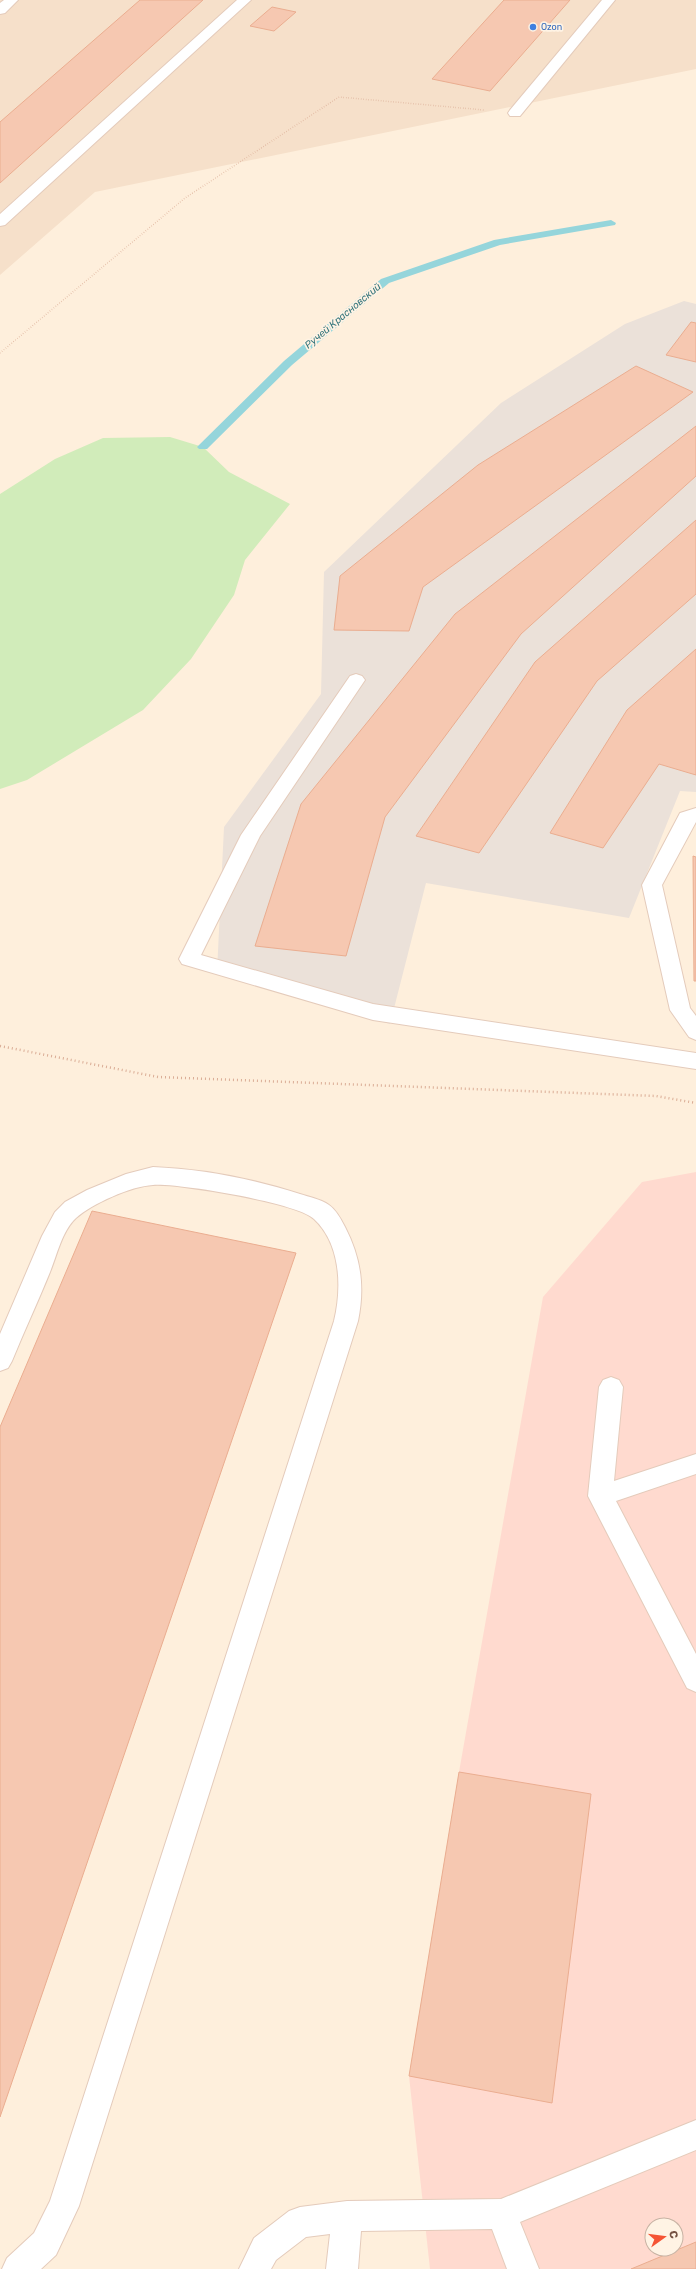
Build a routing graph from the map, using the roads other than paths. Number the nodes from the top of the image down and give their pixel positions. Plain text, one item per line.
1 (12, 0) edge
2 (244, 0) edge
3 (609, 0) edge
4 (0, 10) edge
5 (515, 113) road end
6 (0, 222) edge
7 (356, 680) dead end
8 (696, 814) edge
9 (696, 1032) edge
10 (696, 1061) edge
11 (0, 1361) edge
12 (612, 1387) dead end
13 (696, 1464) edge
14 (600, 1496) junction
15 (696, 1680) edge
16 (696, 2135) edge
17 (501, 2214) junction
18 (347, 2216) junction
19 (18, 2269) edge
20 (255, 2269) edge
21 (342, 2269) edge
22 (523, 2269) edge

1 - 4 street
2 - 6 street
3 - 5 street
7 - 10 street
8 - 9 street
11 - 19 street
12 - 14 street
13 - 14 street
14 - 15 street
16 - 17 street
17 - 18 street
17 - 22 street
18 - 20 street
18 - 21 street

